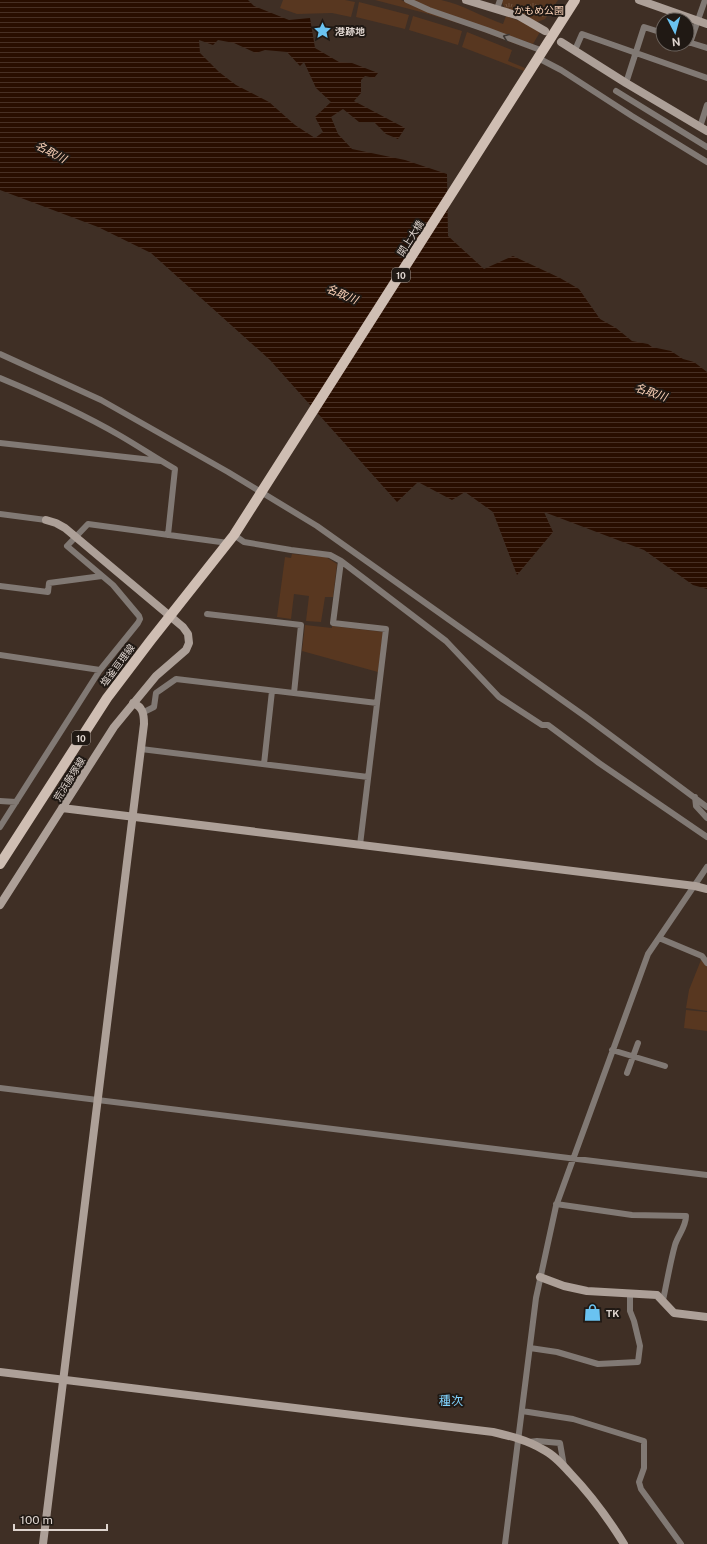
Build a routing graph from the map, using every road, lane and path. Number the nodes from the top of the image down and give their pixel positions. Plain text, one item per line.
1 (407, 0) edge
2 (466, 0) edge
3 (500, 0) edge
4 (575, 0) edge
5 (639, 0) edge
6 (705, 0) edge
7 (497, 9) junction
8 (698, 21) junction
9 (707, 24) edge
10 (695, 28) edge
11 (655, 30) edge
12 (545, 31) dead end
13 (562, 42) dead end
14 (695, 44) edge
15 (707, 48) edge
16 (575, 50) junction
17 (636, 53) junction
18 (539, 57) junction
19 (707, 78) edge
20 (626, 83) junction
21 (616, 91) dead end
22 (707, 105) edge
23 (703, 129) edge
24 (707, 147) edge
25 (707, 162) edge
26 (0, 354) edge
27 (0, 378) edge
28 (0, 443) edge
29 (163, 462) junction
30 (264, 490) junction
31 (0, 514) edge
32 (46, 520) joint
33 (168, 535) junction
34 (76, 536) junction
35 (231, 539) junction
36 (341, 562) junction
37 (102, 576) junction
38 (0, 586) edge
39 (207, 614) dead end
40 (170, 617) junction
41 (0, 656) edge
42 (100, 670) junction
43 (272, 691) junction
44 (294, 693) junction
45 (133, 703) junction
46 (377, 704) junction
47 (144, 712) junction
48 (141, 749) junction
49 (264, 764) junction
50 (368, 777) junction
51 (695, 797) junction
52 (0, 801) edge
53 (16, 802) junction
54 (707, 807) edge
55 (62, 808) junction
56 (133, 817) junction
57 (707, 818) edge
58 (0, 827) edge
59 (707, 837) edge
60 (360, 845) junction
61 (0, 864) edge
62 (707, 867) edge
63 (695, 886) junction
64 (707, 889) edge
65 (0, 905) edge
66 (659, 938) junction
67 (707, 963) edge
68 (638, 1043) dead end
69 (612, 1050) junction
70 (633, 1056) junction
71 (664, 1066) dead end
72 (627, 1073) dead end
73 (0, 1088) edge
74 (98, 1100) junction
75 (573, 1158) junction
76 (707, 1175) edge
77 (556, 1204) junction
78 (540, 1277) junction
79 (630, 1295) junction
80 (663, 1300) junction
81 (707, 1317) edge
82 (530, 1348) junction
83 (0, 1372) edge
84 (63, 1380) junction
85 (522, 1411) junction
86 (518, 1438) junction
87 (528, 1442) junction
88 (564, 1466) junction
89 (43, 1544) edge
90 (505, 1544) edge
91 (624, 1544) edge
92 (681, 1544) edge

18 -> 1 street
2 - 7 street
3 - 7 street
4 - 18 main road, 10
5 - 8 street
6 - 8 street
7 - 12 street
8 - 9 street
8 - 10 street
11 - 17 street
13 - 16 street
14 - 15 street
16 - 17 street
16 - 20 street
17 - 19 street
17 - 20 street
18 - 25 street
18 - 30 main road, 閖上大橋 / 10
20 - 23 street
21 - 24 street
22 - 23 street
26 - 30 street
27 - 29 street
28 - 29 street
29 - 33 street
30 - 35 main road, 塩釜亘理線 / 10
30 - 51 street
31 - 32 street
32 - 34 street
33 - 34 street
33 - 35 street
34 - 37 street
34 - 40 street
35 - 36 street
35 - 40 main road, 塩釜亘理線 / 10
36 - 46 street
36 - 59 street
37 - 38 street
37 - 42 street
39 - 44 street
40 - 45 street, 荒浜藤塚線
40 - 61 main road, 塩釜亘理線 / 10
41 - 42 street
42 - 53 street
43 - 44 street
43 - 47 street
43 - 49 street
44 - 46 street
45 - 47 street
45 - 55 street, 荒浜藤塚線
46 - 50 street
47 - 48 street
48 - 49 street
48 - 56 street
49 - 50 street
50 - 60 street
51 - 54 street
51 - 57 street
52 - 53 street
53 - 58 street
55 - 56 street
55 - 65 street, 荒浜藤塚線
56 - 60 street
56 - 74 street
60 - 63 street
62 - 63 street
63 - 64 street
63 - 66 street
66 - 67 street
66 - 69 street
68 - 70 street
69 - 70 street
69 - 75 street
70 - 71 street
70 - 72 street
73 - 74 street
74 - 75 street
74 - 84 street
75 - 76 street
75 - 77 street
77 - 78 street
77 - 80 street
78 - 79 street
78 - 82 street
79 - 80 street
79 - 82 street
80 - 81 street
82 - 85 street
83 - 84 street
84 - 86 street
84 - 89 street
85 - 86 street
85 - 92 street
86 - 87 street
86 - 90 street
87 - 88 street
87 - 88 street
88 - 91 street

